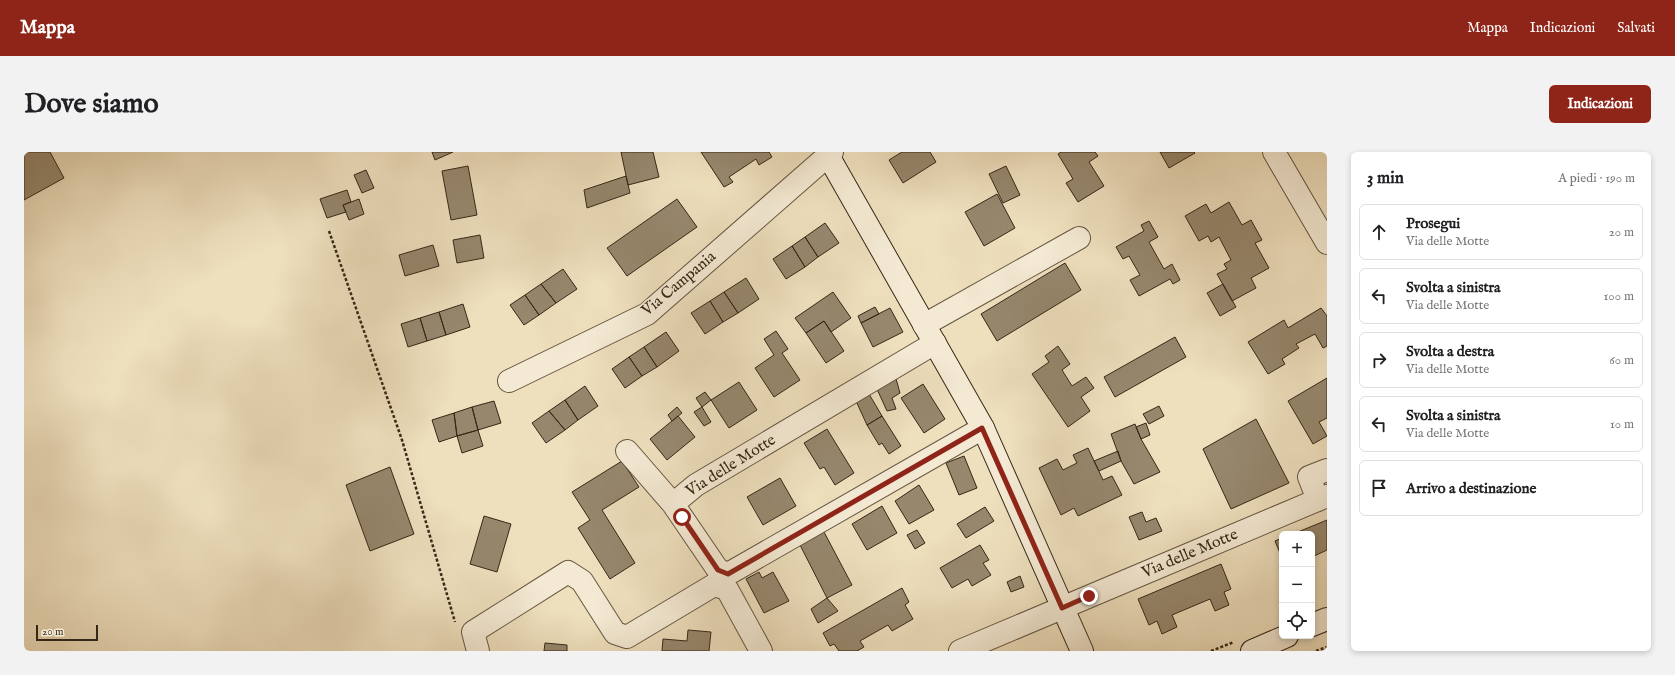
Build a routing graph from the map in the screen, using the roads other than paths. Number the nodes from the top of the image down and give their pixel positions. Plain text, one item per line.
1 (1274, 152) edge
2 (829, 153) edge
3 (1079, 238) dead end
4 (1327, 243) edge
5 (924, 324) junction
6 (935, 344) junction
7 (508, 381) dead end
8 (982, 428) junction
9 (627, 451) dead end
10 (1327, 470) edge
11 (1322, 498) edge
12 (673, 504) junction
13 (1062, 608) junction
14 (1327, 619) edge
15 (1315, 624) edge
16 (1280, 639) edge
17 (478, 651) edge
18 (761, 651) edge
19 (960, 651) edge
20 (1082, 651) edge
21 (1252, 651) edge

1 - 4 street
2 - 5 street
2 - 7 street, Via Campania
3 - 5 street
5 - 6 street
6 - 8 street
6 - 12 street, Via delle Motte
8 - 12 street, Via delle Motte
8 - 13 street
9 - 12 street
10 - 11 street, Via delle Motte
11 - 13 street, Via delle Motte
13 - 19 street, Via delle Motte
13 - 20 street
14 - 15 street
16 - 21 street
17 - 18 street

